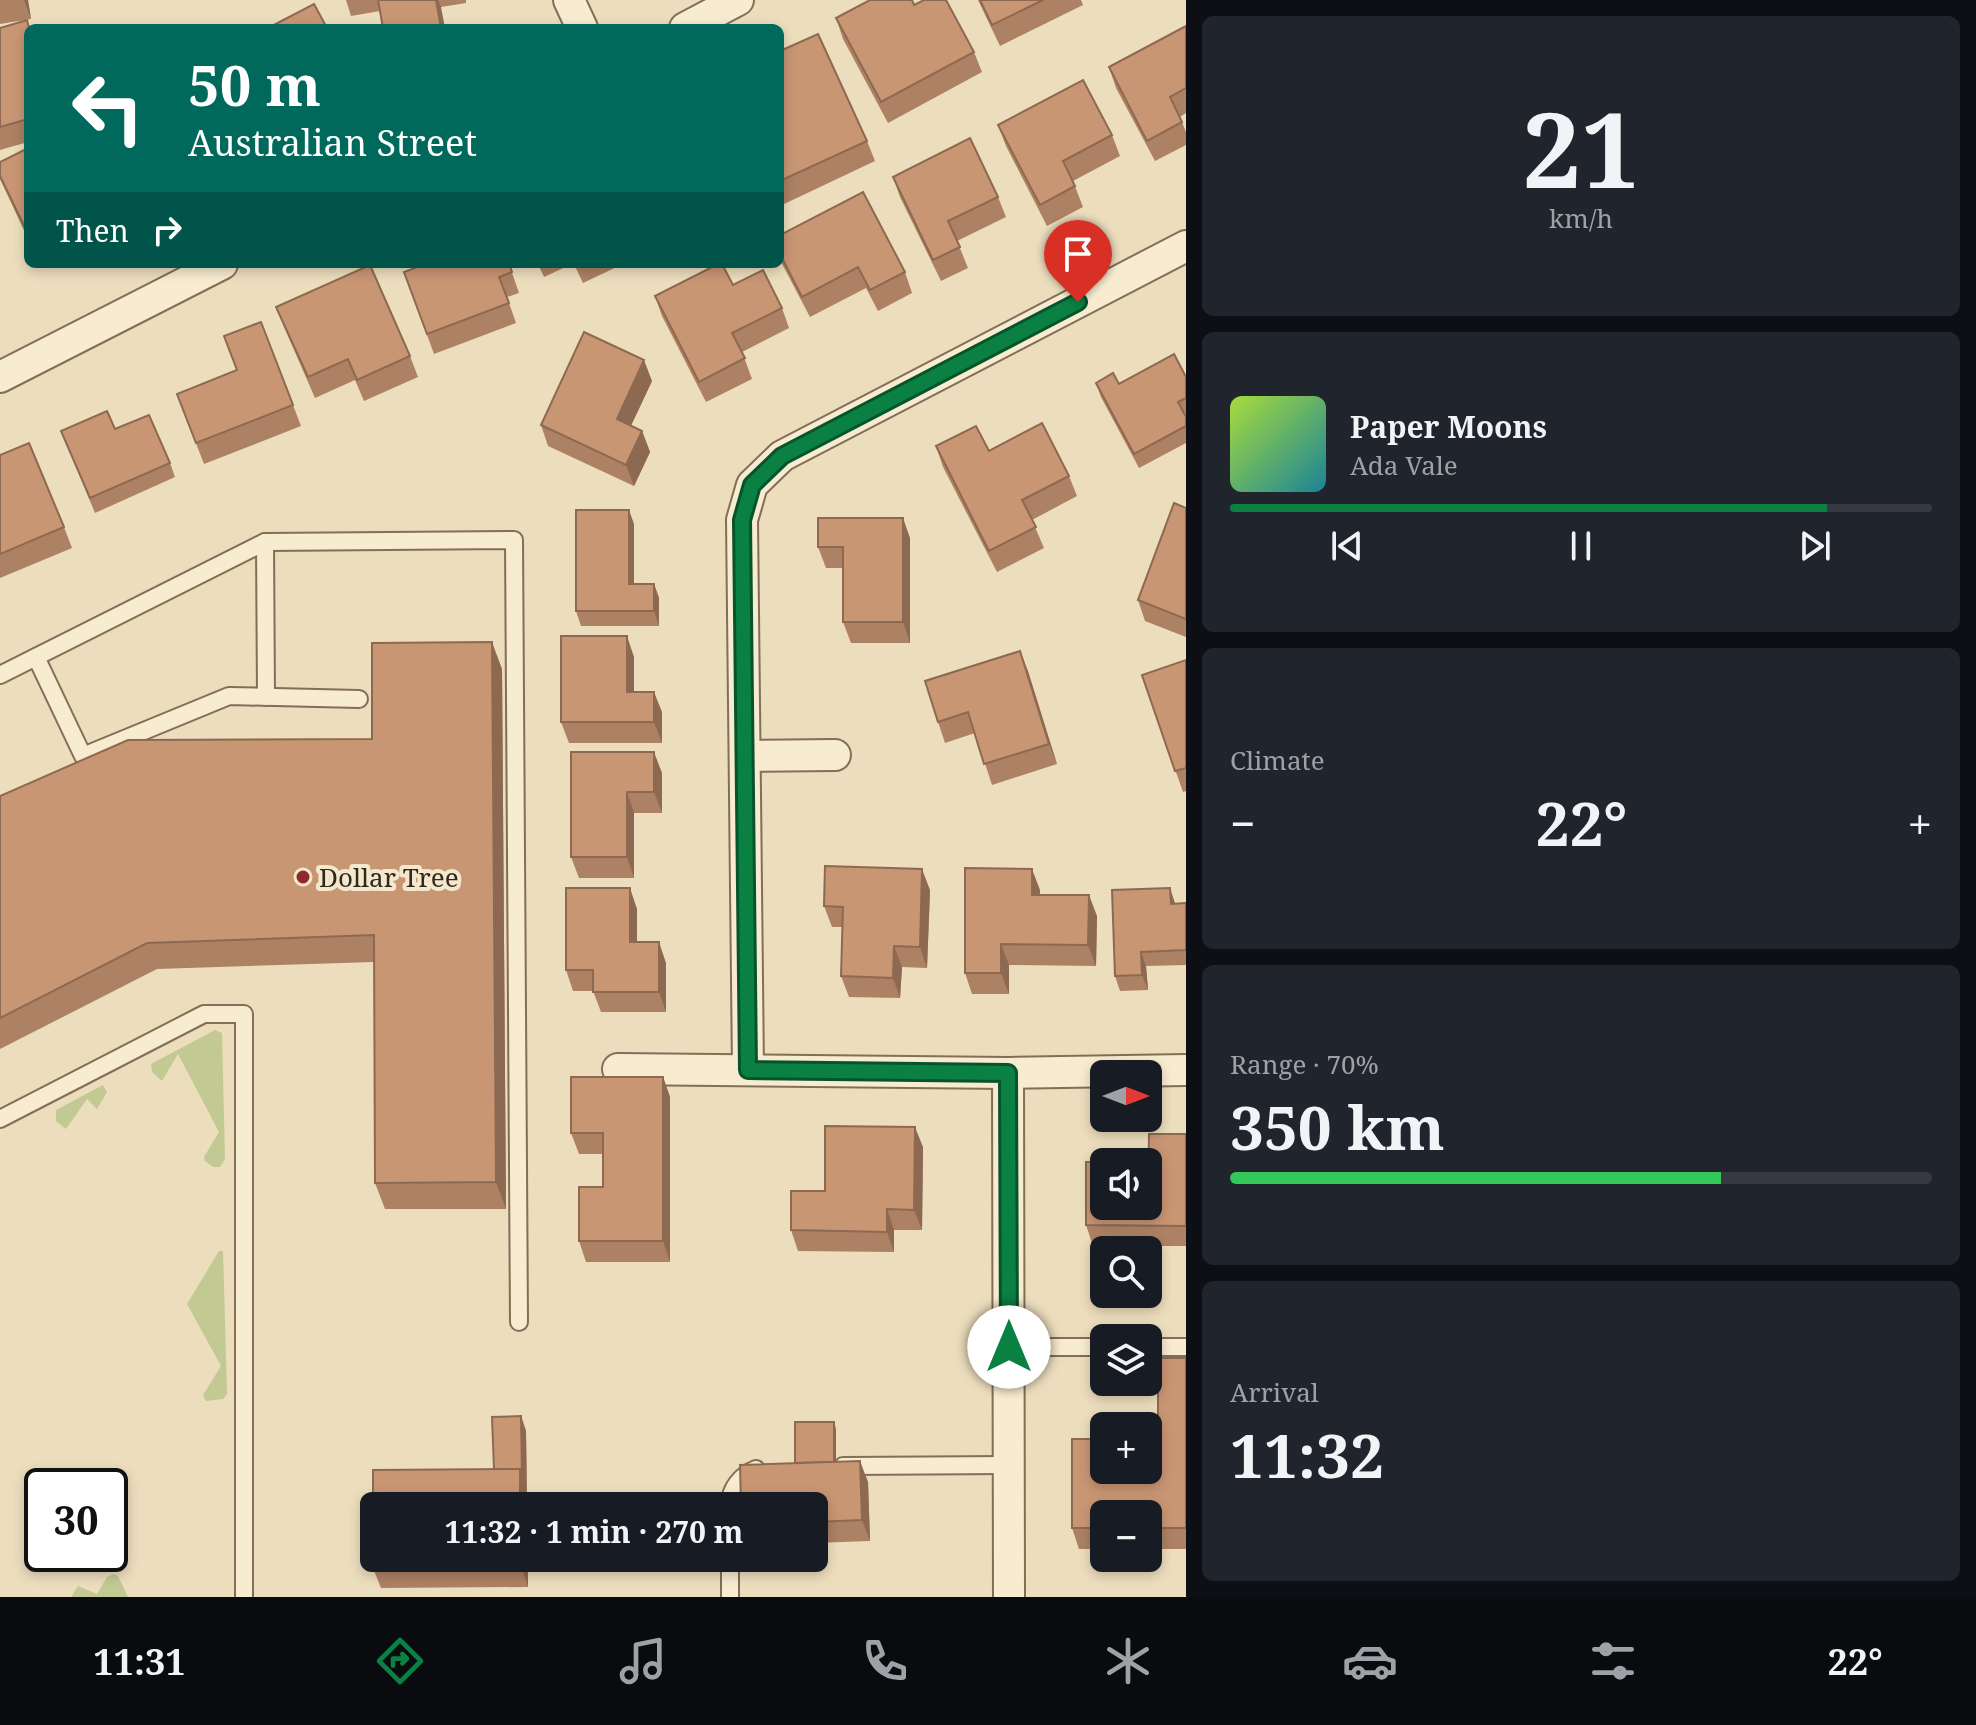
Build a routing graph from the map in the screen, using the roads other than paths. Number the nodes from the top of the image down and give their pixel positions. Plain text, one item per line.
1 (569, 0) edge
2 (738, 0) edge
3 (580, 24) edge
4 (693, 24) edge
5 (1186, 246) edge
6 (214, 268) edge
7 (1, 375) edge
8 (265, 542) junction
9 (36, 657) junction
10 (0, 675) edge
11 (266, 697) junction
12 (359, 699) dead end
13 (835, 755) dead end
14 (746, 756) junction
15 (618, 1069) dead end
16 (748, 1070) junction
17 (1186, 1070) edge
18 (1008, 1073) junction
19 (0, 1119) edge
20 (519, 1322) dead end
21 (1009, 1347) junction
22 (1090, 1347) edge
23 (1162, 1347) edge
24 (1186, 1347) edge
25 (1009, 1465) junction
26 (777, 1466) edge
27 (823, 1466) edge
28 (732, 1492) edge
29 (730, 1572) edge
30 (244, 1597) edge
31 (730, 1597) edge
32 (1009, 1597) edge

1 - 3 street
2 - 4 street
5 - 14 street
6 - 7 street
8 - 9 lane
8 - 11 lane
8 - 20 lane
9 - 10 lane
9 - 11 lane
11 - 12 lane
13 - 14 street
14 - 16 street
15 - 16 street
16 - 18 street
17 - 18 street
18 - 21 street
19 - 30 lane
21 - 22 lane
21 - 25 street
23 - 24 lane
25 - 27 lane
25 - 32 street
26 - 28 lane
29 - 31 lane

